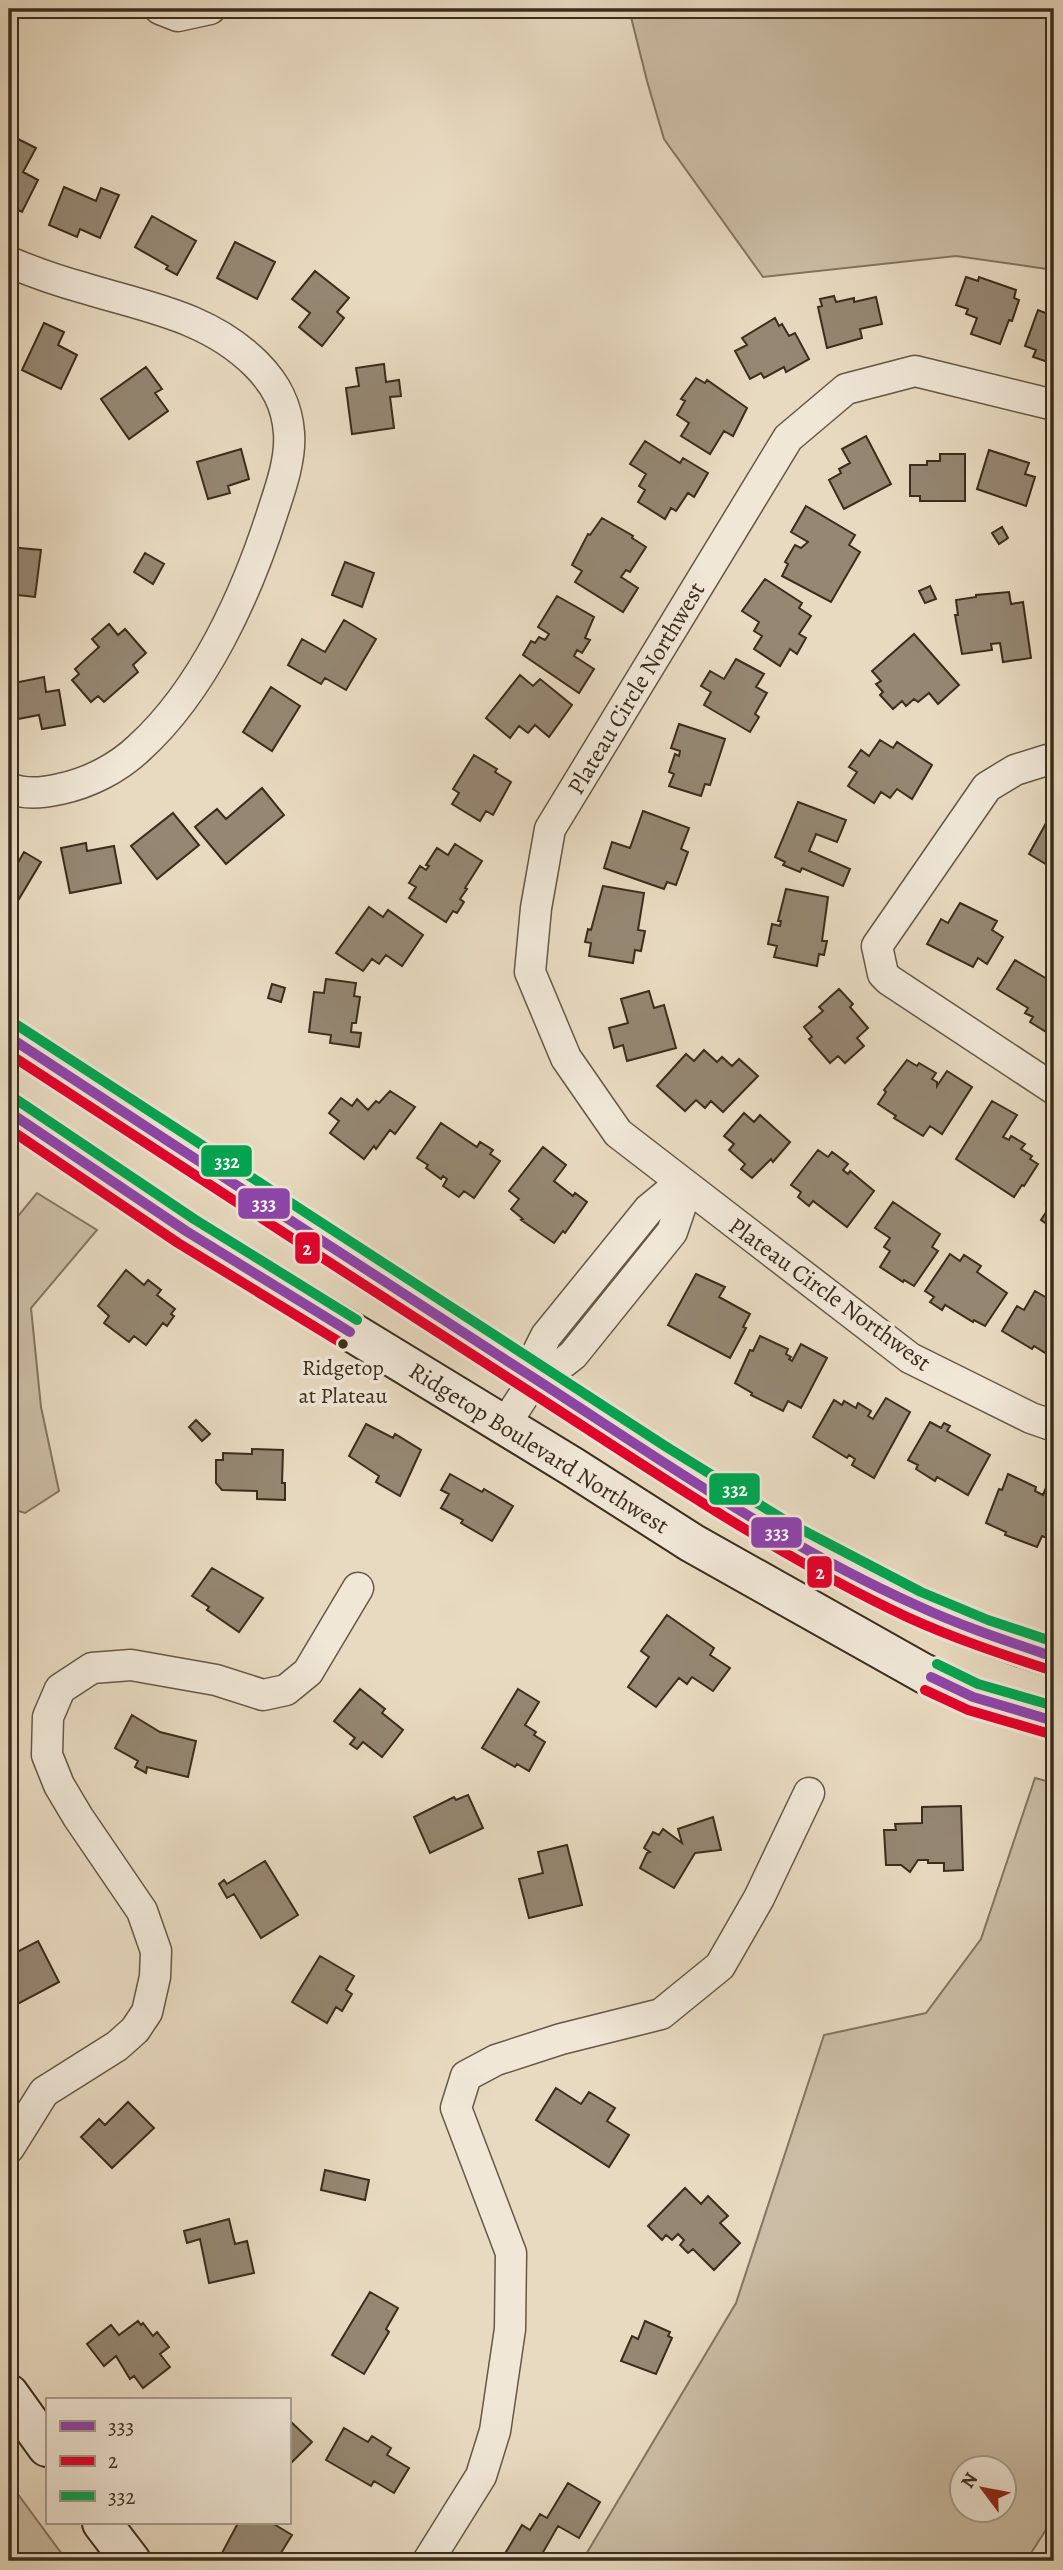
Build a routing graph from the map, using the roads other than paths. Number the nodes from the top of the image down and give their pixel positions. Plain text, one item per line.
1 (160, 9) edge
2 (210, 9) edge
3 (9, 262) edge
4 (1054, 405) edge
5 (1054, 762) edge
6 (9, 788) edge
7 (9, 1037) edge
8 (9, 1049) edge
9 (70, 1078) junction
10 (1054, 1089) edge
11 (9, 1112) edge
12 (687, 1188) junction
13 (535, 1378) junction
14 (504, 1426) junction
15 (1054, 1426) edge
16 (358, 1588) dead end
17 (1054, 1657) edge
18 (1054, 1721) edge
19 (809, 1793) dead end
20 (9, 2148) edge
21 (9, 2394) edge
22 (46, 2446) edge
23 (103, 2524) edge
24 (131, 2561) edge
25 (428, 2561) edge

1 - 2 street
3 - 6 street
4 - 12 street, Plateau Circle Northwest
5 - 10 street
7 - 9 main road
8 - 9 main road
9 - 13 main road
11 - 14 main road, Ridgetop Boulevard Northwest
12 - 13 street
12 - 15 street, Plateau Circle Northwest
13 - 14 street
13 - 17 main road
14 - 18 main road, Ridgetop Boulevard Northwest
16 - 20 street
19 - 25 street
21 - 22 main road
23 - 24 main road

